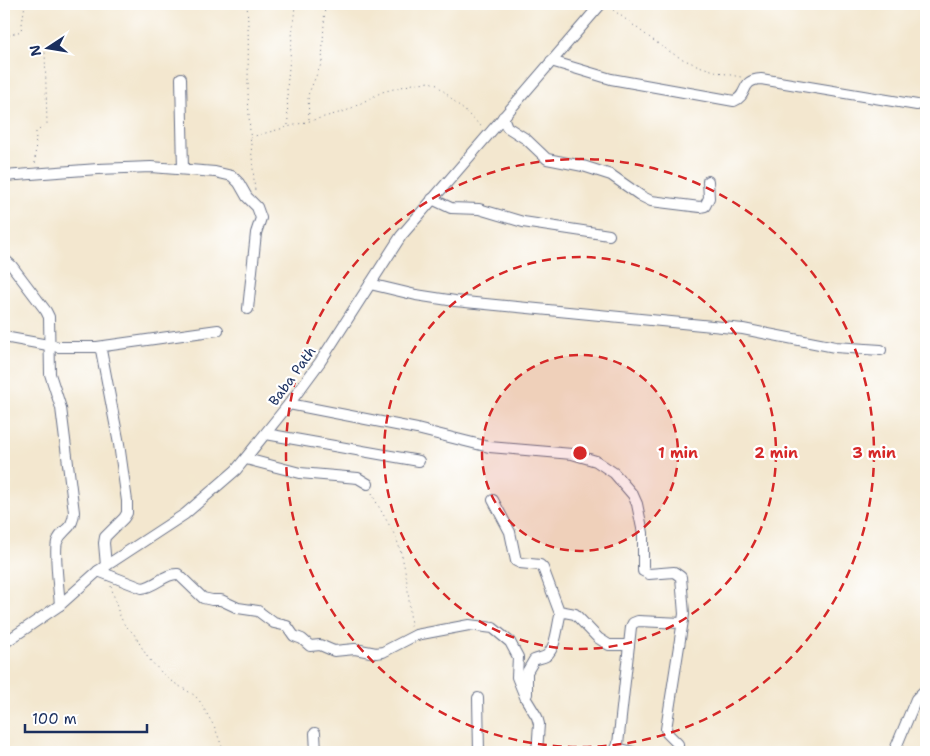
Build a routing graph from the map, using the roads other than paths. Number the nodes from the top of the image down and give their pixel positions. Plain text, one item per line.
1 (603, 4) edge
2 (548, 64) junction
3 (181, 78) dead end
4 (917, 105) dead end
5 (503, 117) junction
6 (183, 169) junction
7 (4, 176) edge
8 (708, 181) dead end
9 (432, 199) junction
10 (609, 235) dead end
11 (4, 259) edge
12 (370, 284) junction
13 (248, 309) dead end
14 (218, 330) dead end
15 (4, 337) edge
16 (50, 345) junction
17 (97, 347) junction
18 (881, 350) dead end
19 (289, 404) junction
20 (266, 434) junction
21 (246, 459) junction
22 (419, 461) dead end
23 (368, 484) road end
24 (493, 500) dead end
25 (104, 570) junction
26 (60, 605) junction
27 (561, 612) junction
28 (682, 623) junction
29 (4, 643) edge
30 (629, 646) junction
31 (926, 692) edge
32 (478, 698) dead end
33 (527, 700) junction
34 (315, 733) dead end
35 (614, 750) edge
36 (316, 752) edge
37 (479, 752) edge
38 (537, 752) edge
39 (633, 752) edge
40 (678, 752) edge
41 (894, 752) edge

1 - 2 street, Baba Path
2 - 4 street
2 - 5 street, Baba Path
3 - 6 street
5 - 8 street
5 - 9 street, Baba Path
6 - 7 street
6 - 13 street
9 - 10 street
9 - 12 street, Baba Path
11 - 16 street
12 - 18 street
12 - 19 street, Baba Path
14 - 17 street
15 - 16 street
16 - 17 street
16 - 26 street
17 - 25 street
19 - 20 street, Baba Path
19 - 28 street
20 - 21 street, Baba Path
20 - 22 street
21 - 23 street
21 - 25 street, Baba Path
24 - 27 street
25 - 26 street, Baba Path
25 - 33 street
26 - 29 street, Baba Path
27 - 30 street
27 - 33 street
28 - 30 street
28 - 40 street
30 - 35 street
31 - 41 street
32 - 37 street
33 - 38 street
34 - 36 street
35 - 39 street

